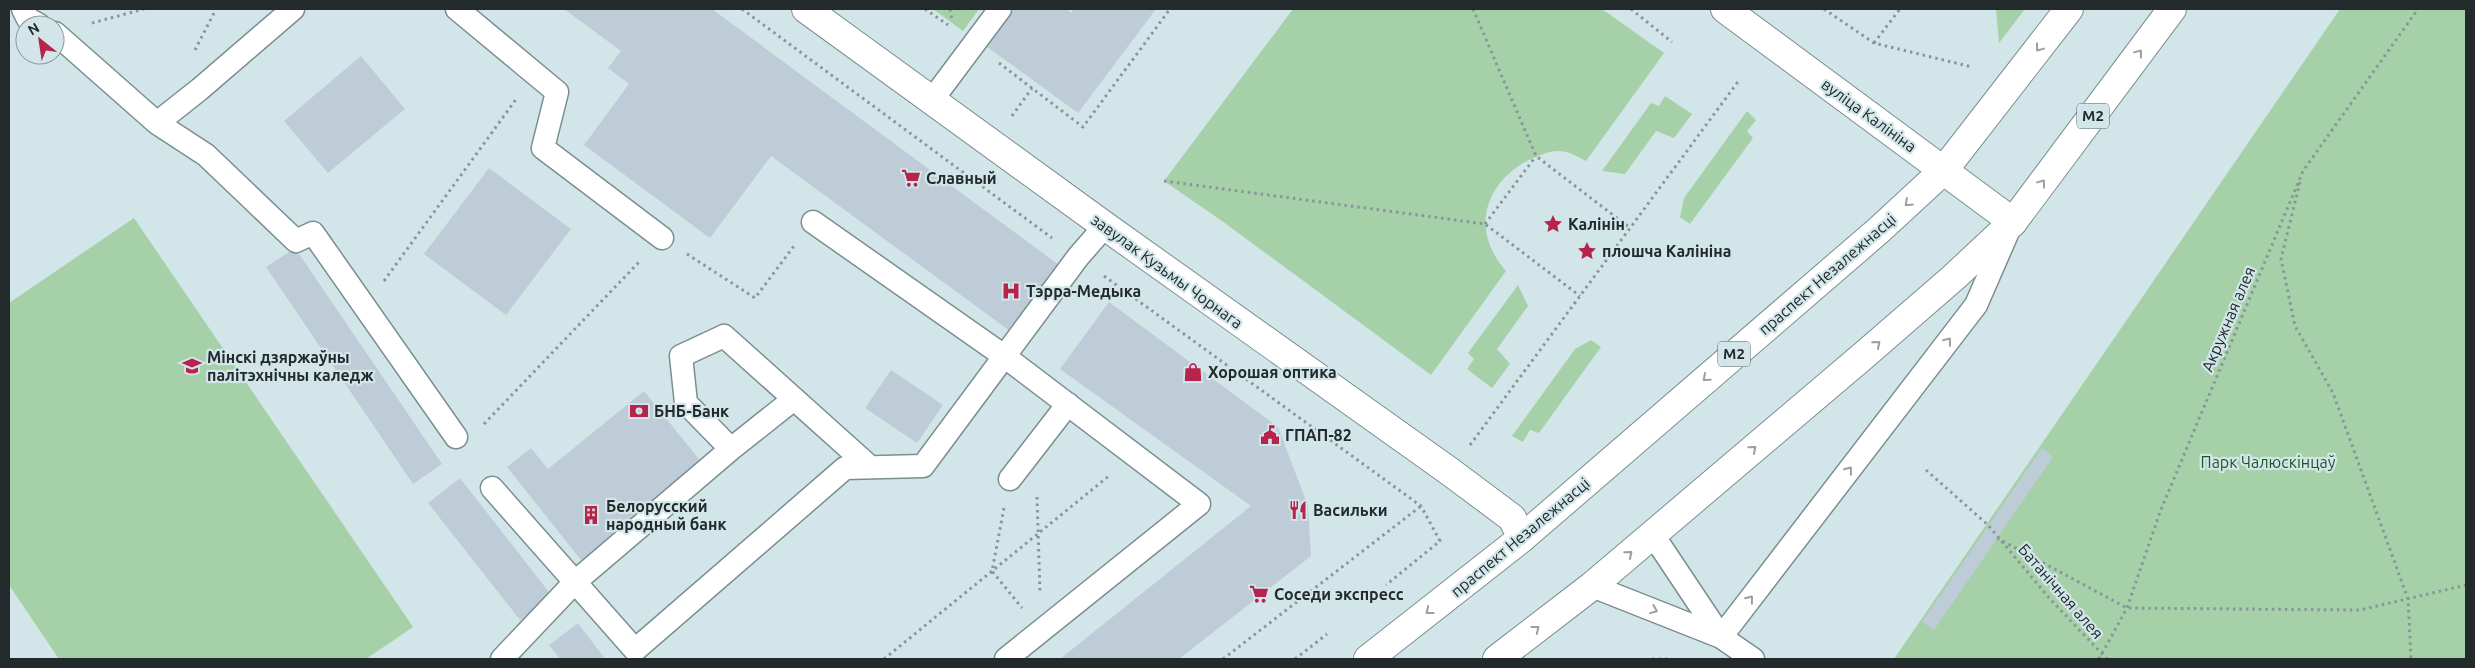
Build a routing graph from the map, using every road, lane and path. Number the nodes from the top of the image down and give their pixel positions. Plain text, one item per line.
1 (144, 9) edge
2 (292, 9) edge
3 (457, 9) edge
4 (806, 9) edge
5 (1000, 9) edge
6 (1170, 9) edge
7 (1474, 9) edge
8 (1631, 9) edge
9 (1725, 9) edge
10 (1824, 9) edge
11 (1900, 9) edge
12 (2068, 9) edge
13 (2172, 9) edge
14 (2418, 9) edge
15 (65, 31) edge
16 (1672, 42) dead end
17 (65, 43) edge
18 (1874, 43) junction
19 (974, 44) junction
20 (1972, 66) dead end
21 (536, 73) junction
22 (1740, 79) dead end
23 (932, 100) junction
24 (157, 123) junction
25 (1536, 156) junction
26 (1944, 170) junction
27 (2303, 171) junction
28 (1164, 181) dead end
29 (812, 222) joint
30 (2012, 222) junction
31 (1485, 224) junction
32 (1105, 226) junction
33 (1630, 228) junction
34 (662, 238) junction
35 (380, 285) dead end
36 (1580, 296) junction
37 (1004, 356) junction
38 (794, 399) junction
39 (1068, 404) junction
40 (478, 430) dead end
41 (456, 437) dead end
42 (1035, 446) junction
43 (1468, 447) dead end
44 (732, 449) junction
45 (1134, 455) junction
46 (870, 467) junction
47 (1926, 470) dead end
48 (1010, 479) joint
49 (492, 488) dead end
50 (1038, 534) junction
51 (1652, 535) junction
52 (1522, 538) junction
53 (1997, 538) junction
54 (992, 571) junction
55 (575, 582) junction
56 (1386, 585) dead end
57 (2466, 585) edge
58 (1592, 586) junction
59 (2408, 598) junction
60 (2127, 608) junction
61 (1041, 631) junction
62 (1328, 634) dead end
63 (1721, 637) junction
64 (2100, 657) edge
65 (502, 659) edge
66 (884, 659) edge
67 (1006, 659) edge
68 (1223, 659) edge
69 (1295, 659) edge
70 (1368, 659) edge
71 (1498, 659) edge
72 (1652, 659) edge
73 (1668, 659) edge
74 (1753, 659) edge
75 (2107, 659) edge
76 (2411, 659) edge

1 - 15 path
2 - 24 lane
3 - 21 lane
4 - 23 main road, завулак Кузьмы Чорнага
5 - 19 lane
6 - 19 path
7 - 25 path
8 - 16 path
9 - 26 main road, вуліца Калініна
10 - 18 path
11 - 18 path
12 -> 26 main road, праспект Незалежнасці / М2
30 -> 13 main road, М2
14 - 27 path, Акружная алея
17 - 24 lane
18 - 20 path
19 - 23 lane
21 - 34 lane
21 - 35 path
22 - 33 path
23 - 32 main road, завулак Кузьмы Чорнага
24 - 41 lane
25 - 31 path
25 - 33 path
26 - 30 main road, вуліца Калініна
26 -> 52 main road, праспект Незалежнасці / М2
27 - 59 path
27 - 60 path, Акружная алея
28 - 31 path
29 - 34 path
29 - 37 lane
51 -> 30 main road, М2
63 -> 30 lane
31 - 36 path
32 - 37 lane
32 - 52 main road, завулак Кузьмы Чорнага
33 - 36 path
34 - 40 path
36 - 43 path
37 - 39 lane
37 - 46 lane
38 - 44 lane
38 - 44 lane
38 - 46 lane
39 - 42 lane
39 - 45 lane
42 - 48 lane
42 - 50 path
44 - 55 lane
45 - 50 path
45 - 61 lane
46 - 55 lane
47 - 53 path, Батанічная алея
48 - 54 path
49 - 55 lane
50 - 54 path
50 - 61 path
58 -> 51 main road, М2
51 - 63 lane
52 -> 70 main road, праспект Незалежнасці / М2
53 - 60 path
53 - 64 path, Батанічная алея
54 - 61 path
54 - 66 path
55 - 65 lane
56 - 68 path
57 - 59 path
58 -> 63 lane
71 -> 58 main road, М2
59 - 60 path
59 - 76 path
60 - 64 path, Акружная алея
61 - 67 lane
62 - 69 path
63 - 74 lane
64 - 75 path, Батанічная алея
72 - 73 path

